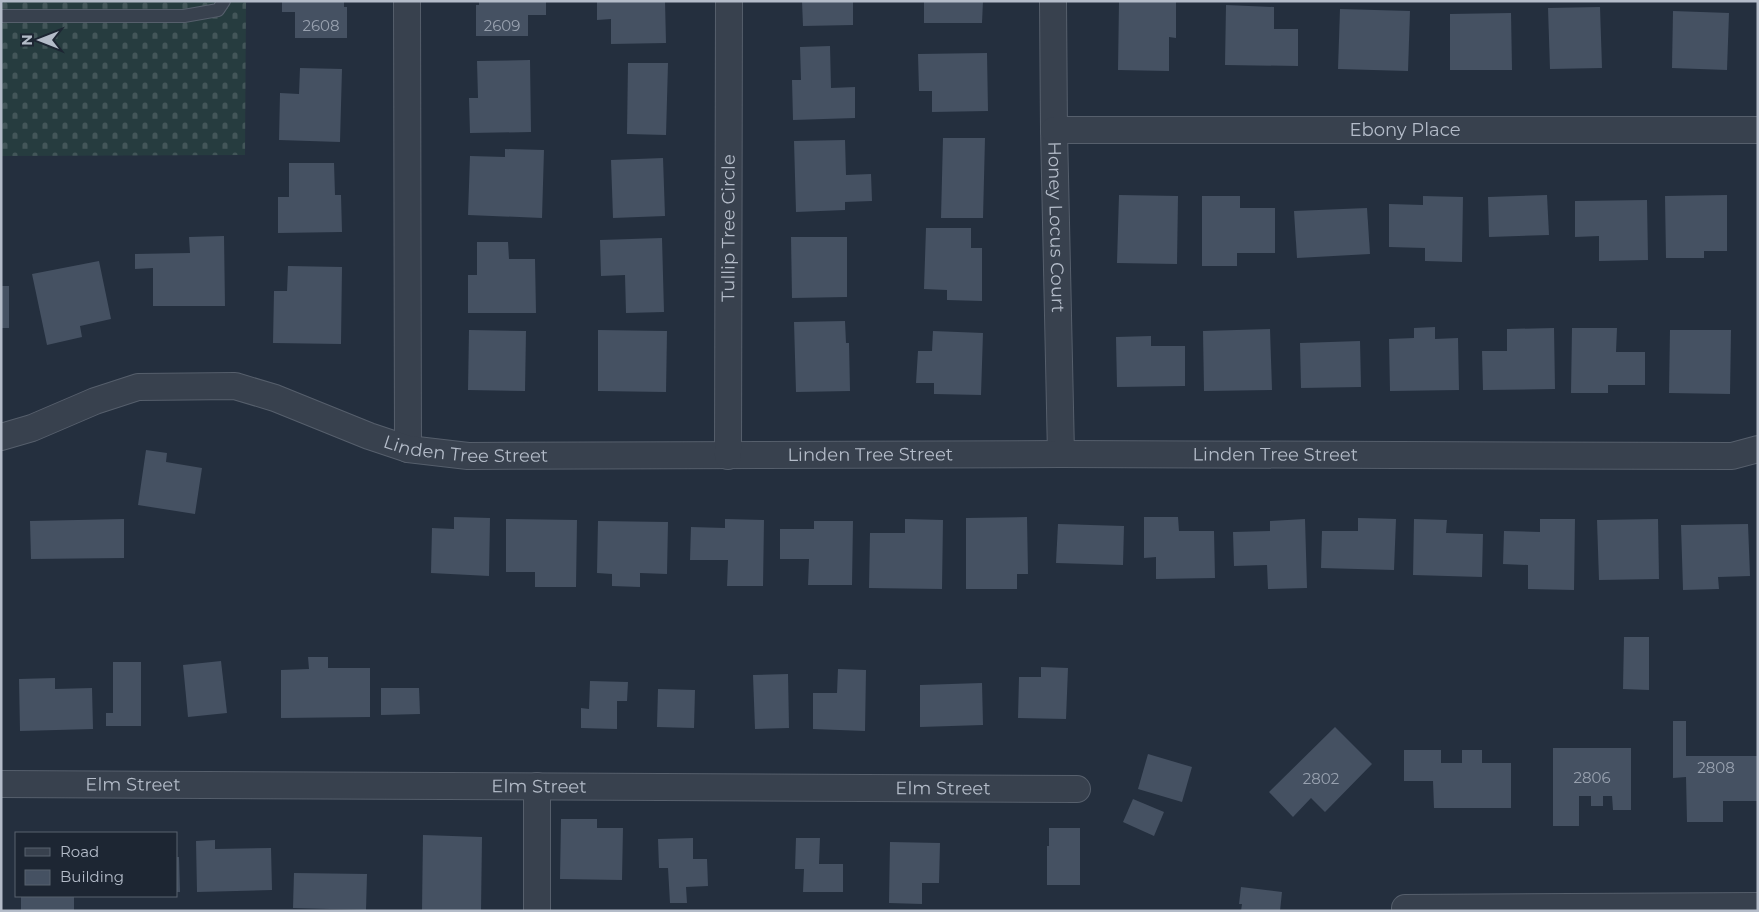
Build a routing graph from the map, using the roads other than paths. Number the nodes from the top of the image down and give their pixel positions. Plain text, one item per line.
1 (224, 1) edge
2 (407, 1) edge
3 (729, 1) edge
4 (1053, 1) edge
5 (1, 16) edge
6 (1054, 130) junction
7 (1758, 130) edge
8 (1, 437) edge
9 (408, 449) junction
10 (1758, 449) edge
11 (1061, 454) junction
12 (728, 456) junction
13 (1, 784) edge
14 (537, 786) junction
15 (1077, 789) dead end
16 (1758, 906) edge
17 (1405, 908) dead end
18 (537, 911) edge

1 - 5 lane
2 - 9 street
3 - 12 street, Tullip Tree Circle
4 - 6 street, Honey Locus Court
6 - 7 street, Ebony Place
6 - 11 street, Honey Locus Court
8 - 9 street, Linden Tree Street
9 - 12 street, Linden Tree Street
10 - 11 street, Linden Tree Street
11 - 12 street, Linden Tree Street
13 - 14 street, Elm Street
14 - 15 street, Elm Street
14 - 18 street
16 - 17 street

